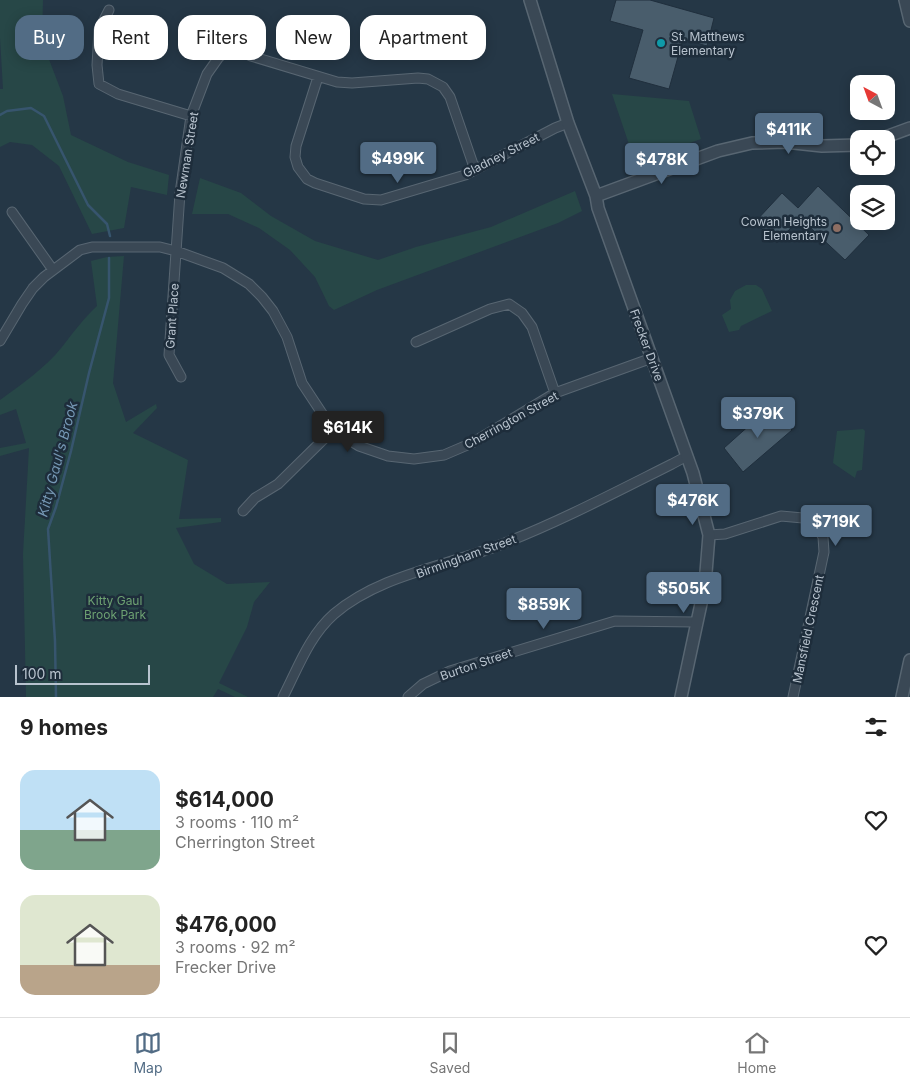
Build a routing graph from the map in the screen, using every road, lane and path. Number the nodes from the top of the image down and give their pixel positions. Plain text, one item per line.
1 (530, 0) edge
2 (905, 0) edge
3 (110, 10) dead end
4 (910, 21) edge
5 (318, 77) junction
6 (191, 116) junction
7 (568, 122) junction
8 (910, 128) edge
9 (895, 134) edge
10 (850, 145) edge
11 (476, 170) junction
12 (596, 196) junction
13 (12, 212) dead end
14 (176, 251) junction
15 (53, 270) junction
16 (0, 341) edge
17 (416, 342) dead end
18 (652, 358) junction
19 (181, 377) dead end
20 (555, 393) junction
21 (333, 430) junction
22 (687, 456) junction
23 (243, 511) dead end
24 (710, 535) junction
25 (696, 622) junction
26 (910, 660) edge
27 (283, 697) edge
28 (408, 697) edge
29 (681, 697) edge
30 (793, 697) edge
31 (902, 697) edge

1 - 7 street, Frecker Drive
2 - 4 street
3 - 6 street
5 - 6 street, Newman Street
5 - 11 street, Newman Street
5 - 11 street, Gladney Street
6 - 14 street, Newman Street
7 - 11 street, Gladney Street
7 - 12 street, Frecker Drive
8 - 9 street
10 - 12 street
12 - 18 street, Frecker Drive
13 - 15 street
14 - 15 street, Cherrington Street
14 - 19 street, Grant Place
14 - 21 street, Cherrington Street
15 - 16 street, Cherrington Street
17 - 20 street
18 - 20 street, Cherrington Street
18 - 22 street, Frecker Drive
20 - 21 street, Cherrington Street
21 - 23 street
22 - 24 street, Frecker Drive
22 - 27 street, Birmingham Street
24 - 25 street, Frecker Drive
24 - 30 street, Mansfield Crescent
25 - 28 street, Burton Street
25 - 29 street, Frecker Drive
26 - 31 street

